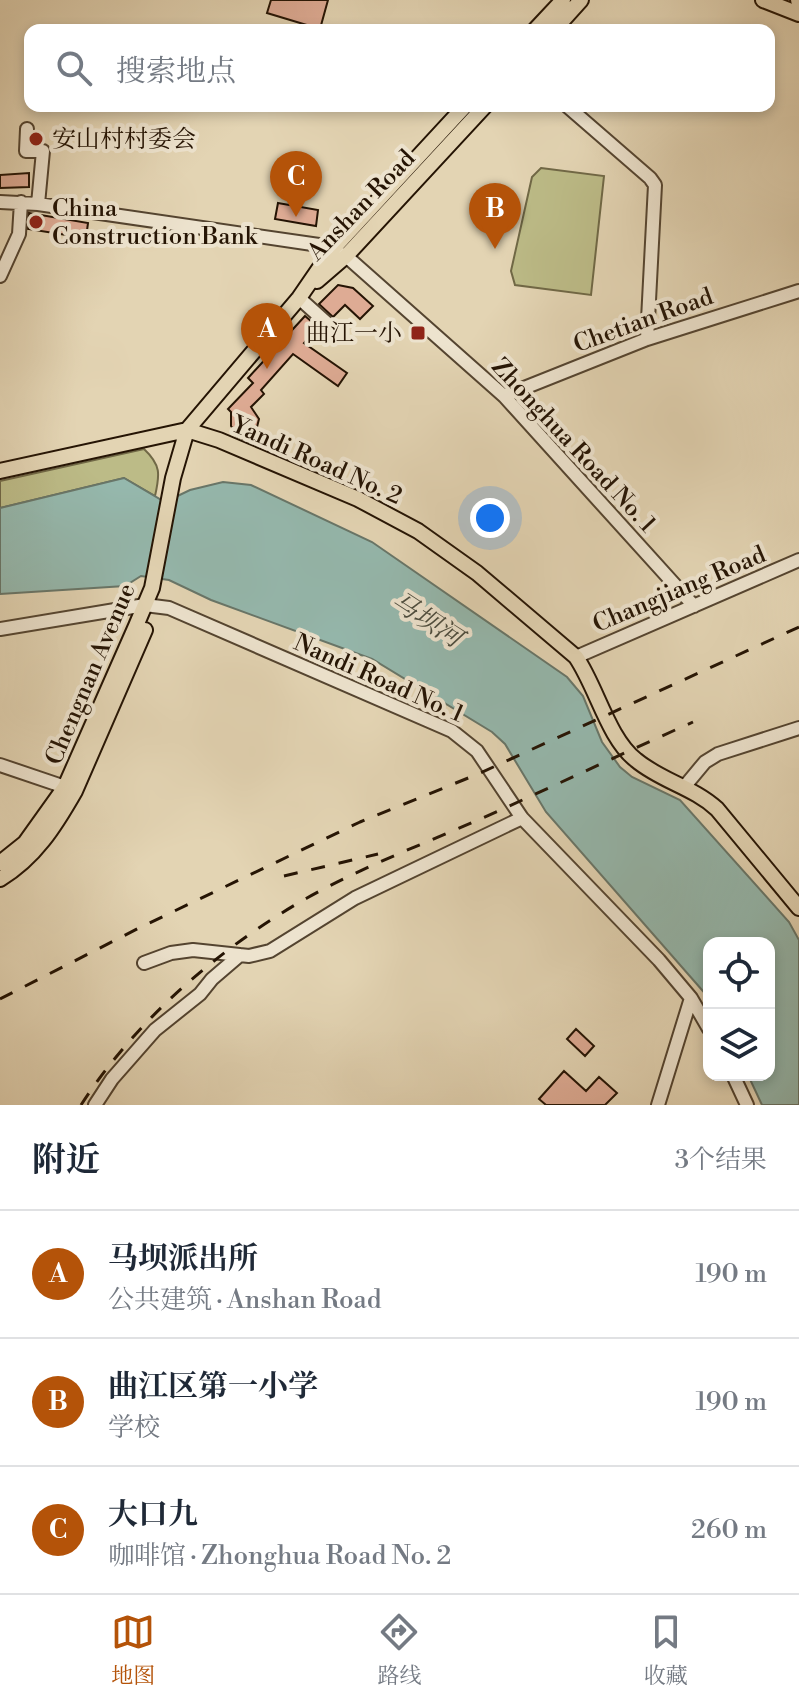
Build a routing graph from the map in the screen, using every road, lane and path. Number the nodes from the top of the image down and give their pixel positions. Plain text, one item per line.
1 (563, 0) edge
2 (581, 0) edge
3 (763, 0) edge
4 (799, 14) edge
5 (541, 24) edge
6 (559, 24) edge
7 (460, 112) edge
8 (479, 112) edge
9 (574, 112) edge
10 (27, 129) dead end
11 (0, 202) edge
12 (21, 202) junction
13 (38, 204) junction
14 (339, 253) junction
15 (0, 276) edge
16 (799, 291) edge
17 (299, 298) junction
18 (338, 333) dead end
19 (647, 339) junction
20 (504, 396) junction
21 (187, 430) junction
22 (0, 471) edge
23 (173, 478) joint
24 (799, 560) edge
25 (150, 606) junction
26 (694, 606) junction
27 (0, 629) edge
28 (576, 657) junction
29 (799, 728) edge
30 (0, 765) edge
31 (685, 786) junction
32 (65, 787) junction
33 (522, 818) junction
34 (0, 863) edge
35 (0, 879) edge
36 (799, 908) edge
37 (240, 955) junction
38 (144, 963) dead end
39 (691, 998) junction
40 (703, 1019) edge
41 (736, 1081) edge
42 (95, 1105) edge
43 (658, 1105) edge
44 (747, 1105) edge

1 - 5 main road
2 - 6 main road
3 - 4 main road
7 - 14 main road, Anshan Road
8 - 14 main road, Anshan Road
9 - 19 street
10 - 13 street
11 - 12 street
12 - 13 street
12 - 15 street
13 - 14 street
14 - 17 main road, Anshan Road
14 - 20 street, Zhonghua Road No. 1
16 - 19 street, Chetian Road
17 - 18 street
17 - 21 main road, Anshan Road
19 - 20 street, Chetian Road
20 - 26 street, Zhonghua Road No. 1
21 - 22 main road
21 - 23 main road, Anshan Road
21 - 28 main road, Yandi Road No. 2
23 - 25 main road, Chengnan Avenue
24 - 26 street, Changjiang Road
25 - 27 street
25 - 32 main road, Chengnan Avenue
25 - 33 street, Nandi Road No. 1
25 - 35 main road
26 - 28 street, Changjiang Road
28 - 31 main road
29 - 31 street
30 - 32 street
31 - 36 main road
32 - 34 main road, Chengnan Avenue
33 - 37 street
33 - 39 street, Nandi Road No. 1
37 - 38 street
37 - 42 street
39 - 40 street, Nandi Road No. 1
39 - 43 street
41 - 44 street

